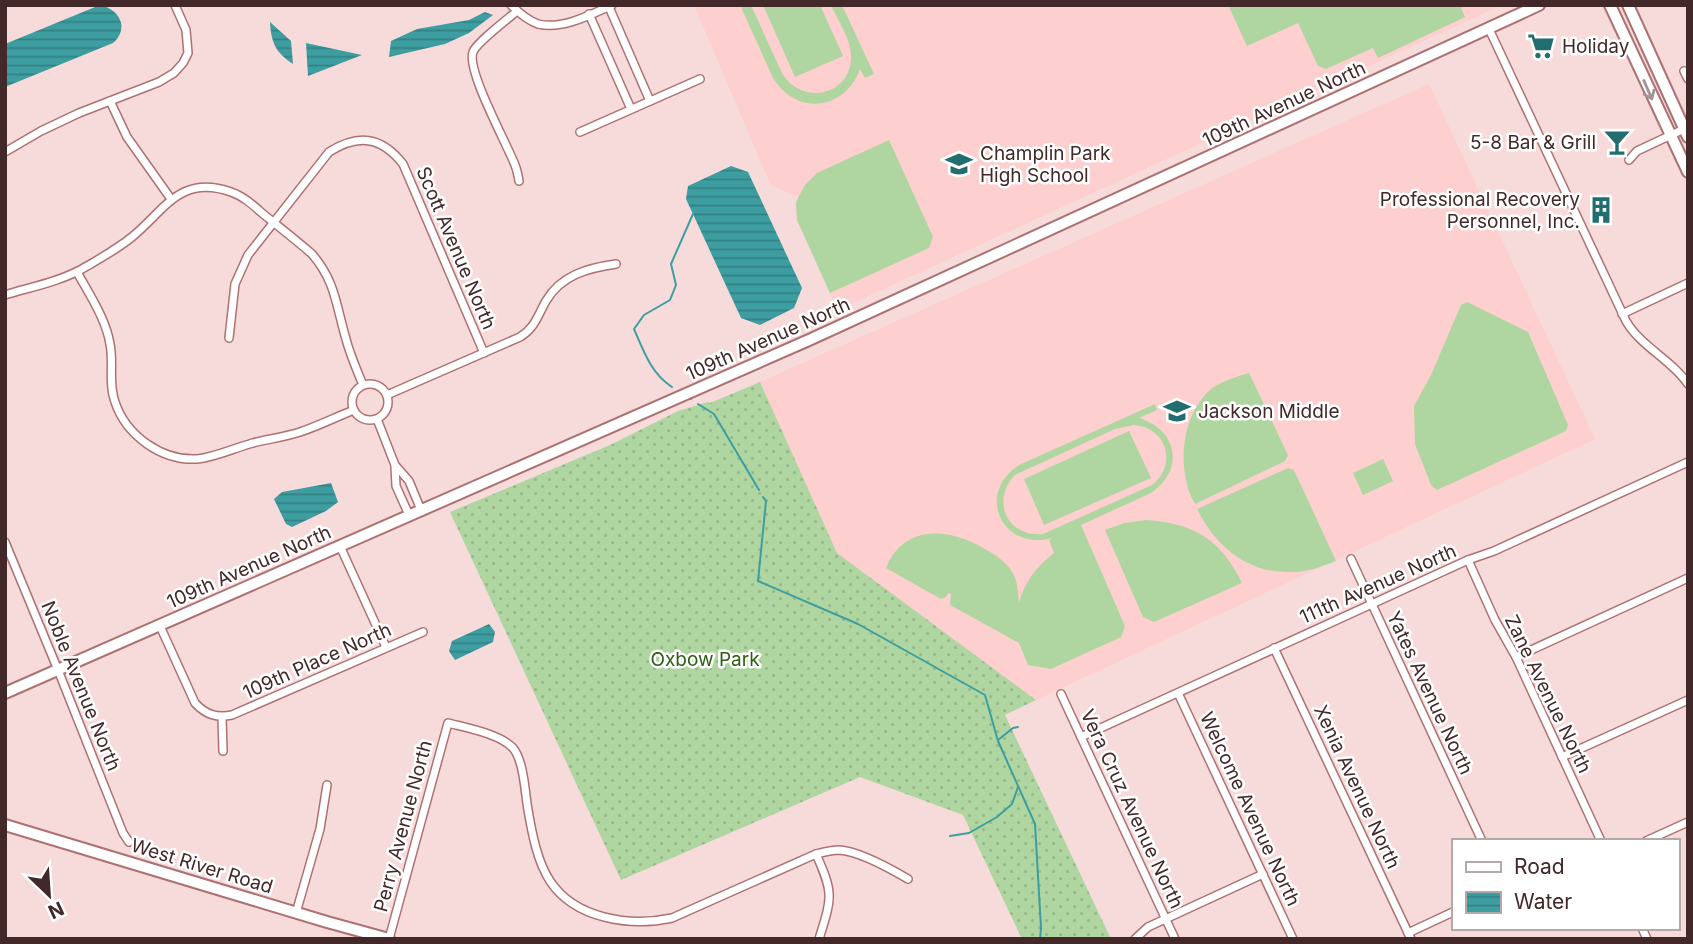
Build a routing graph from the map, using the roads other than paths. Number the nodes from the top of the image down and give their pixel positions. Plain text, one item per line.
1 (175, 5) edge
2 (1539, 5) edge
3 (1610, 5) edge
4 (1628, 5) edge
5 (610, 6) edge
6 (514, 8) edge
7 (589, 14) junction
8 (1489, 29) junction
9 (700, 79) dead end
10 (110, 101) junction
11 (650, 101) junction
12 (631, 109) junction
13 (580, 132) dead end
14 (1686, 133) edge
15 (1670, 136) junction
16 (5, 152) edge
17 (1629, 160) dead end
18 (1688, 172) edge
19 (519, 181) dead end
20 (171, 199) junction
21 (274, 222) junction
22 (617, 264) dead end
23 (77, 272) junction
24 (1688, 284) edge
25 (5, 295) edge
26 (1622, 314) junction
27 (229, 338) dead end
28 (484, 353) junction
29 (1688, 384) edge
30 (363, 386) junction
31 (387, 395) junction
32 (354, 410) junction
33 (377, 419) junction
34 (1688, 462) edge
35 (395, 465) junction
36 (421, 510) junction
37 (409, 516) junction
38 (5, 542) edge
39 (340, 546) junction
40 (1351, 559) dead end
41 (1468, 560) junction
42 (1688, 578) edge
43 (1371, 604) junction
44 (160, 626) junction
45 (423, 632) dead end
46 (386, 648) junction
47 (1274, 648) junction
48 (1516, 657) junction
49 (58, 670) junction
50 (5, 693) edge
51 (1178, 693) junction
52 (1061, 694) dead end
53 (1688, 699) edge
54 (222, 717) junction
55 (1081, 737) junction
56 (223, 751) dead end
57 (1562, 757) junction
58 (327, 785) dead end
59 (1688, 822) edge
60 (5, 825) edge
61 (1481, 839) edge
62 (1600, 839) edge
63 (1650, 839) edge
64 (129, 842) dead end
65 (816, 853) junction
66 (1263, 874) junction
67 (908, 879) dead end
68 (296, 913) junction
69 (1452, 913) edge
70 (1166, 919) junction
71 (1410, 936) edge
72 (389, 939) edge
73 (819, 939) edge
74 (1135, 939) edge
75 (1175, 939) edge
76 (1293, 939) edge

1 - 10 street
2 - 8 street, 109th Avenue North
3 -> 15 street
4 - 14 street
5 - 7 street
5 - 11 street
6 - 7 street
6 - 19 street
7 - 12 street
8 - 26 street
8 - 36 street, 109th Avenue North
9 - 11 street
10 - 16 street
10 - 20 street
11 - 12 street
12 - 13 street
14 - 15 street
15 - 17 street
15 - 18 street
20 - 21 street
20 - 23 street
21 - 27 street, Scott Avenue North
21 - 28 street, Scott Avenue North
21 - 30 street
22 - 28 street
23 - 25 street
23 - 32 street
24 - 26 street
26 - 29 street
28 - 31 street
30 - 31 street
30 - 32 street
31 - 33 street
32 - 33 street
33 - 35 street
34 - 41 street, 111th Avenue North
35 - 36 street
35 - 37 street
36 - 37 street, 109th Avenue North
37 - 39 street, 109th Avenue North
38 - 49 street, Noble Avenue North
39 - 44 street, 109th Avenue North
39 - 46 street
40 - 43 street, Yates Avenue North
41 - 43 street, 111th Avenue North
41 - 48 street, Zane Avenue North
42 - 48 street
43 - 47 street, 111th Avenue North
43 - 61 street, Yates Avenue North
44 - 49 street, 109th Avenue North
44 - 54 street
45 - 46 street, 109th Place North
46 - 54 street, 109th Place North
47 - 51 street, 111th Avenue North
47 - 71 street, Xenia Avenue North
48 - 57 street, Zane Avenue North
49 - 50 street, 109th Avenue North
49 - 64 street, Noble Avenue North
51 - 55 street, 111th Avenue North
51 - 66 street, Welcome Avenue North
52 - 55 street, Vera Cruz Avenue North
53 - 57 street
54 - 56 street
55 - 70 street, Vera Cruz Avenue North
57 - 62 street, Zane Avenue North
58 - 68 street
59 - 63 street
60 - 68 street, West River Road
65 - 67 street
65 - 72 street, Perry Avenue North
65 - 73 street
66 - 70 street
66 - 76 street, Welcome Avenue North
68 - 72 street, West River Road
69 - 71 street
70 - 74 street
70 - 75 street, Vera Cruz Avenue North

